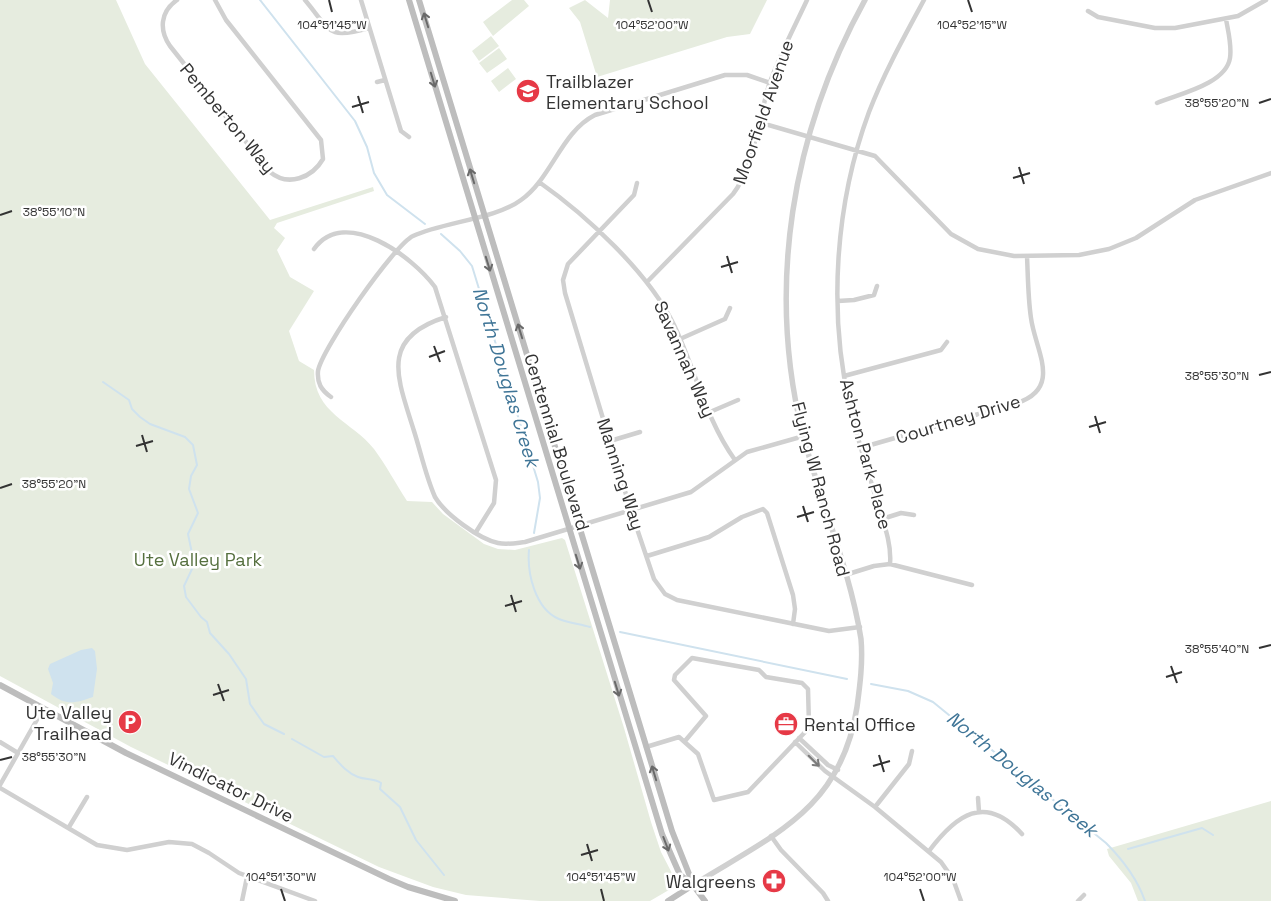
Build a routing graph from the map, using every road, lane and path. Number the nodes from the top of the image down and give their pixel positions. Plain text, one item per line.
1 (177, 0) edge
2 (215, 0) edge
3 (305, 0) edge
4 (361, 0) edge
5 (408, 0) edge
6 (420, 0) edge
7 (807, 0) edge
8 (865, 0) edge
9 (924, 0) edge
10 (1266, 0) edge
11 (1088, 11) dead end
12 (1226, 19) junction
13 (369, 28) junction
14 (385, 80) junction
15 (378, 82) dead end
16 (770, 83) junction
17 (1157, 104) dead end
18 (758, 122) junction
19 (808, 136) junction
20 (409, 137) dead end
21 (858, 150) junction
22 (323, 159) junction
23 (329, 161) dead end
24 (1271, 173) edge
25 (539, 182) junction
26 (636, 183) dead end
27 (484, 214) junction
28 (474, 217) junction
29 (598, 232) junction
30 (314, 249) dead end
31 (396, 252) junction
32 (1027, 256) junction
33 (647, 282) junction
34 (878, 286) dead end
35 (838, 301) junction
36 (730, 308) dead end
37 (446, 317) junction
38 (680, 339) junction
39 (948, 342) dead end
40 (844, 376) junction
41 (330, 397) dead end
42 (738, 400) dead end
43 (710, 412) junction
44 (640, 432) dead end
45 (804, 436) junction
46 (610, 441) junction
47 (860, 448) junction
48 (735, 460) junction
49 (631, 511) junction
50 (914, 516) dead end
51 (882, 519) junction
52 (579, 526) junction
53 (568, 530) junction
54 (476, 532) junction
55 (647, 556) junction
56 (890, 564) junction
57 (844, 575) junction
58 (972, 585) dead end
59 (793, 624) junction
60 (860, 628) junction
61 (0, 685) edge
62 (43, 709) junction
63 (797, 740) junction
64 (685, 741) junction
65 (0, 742) edge
66 (646, 747) junction
67 (912, 751) dead end
68 (18, 753) junction
69 (838, 770) junction
70 (834, 778) junction
71 (0, 786) edge
72 (87, 797) dead end
73 (978, 798) dead end
74 (875, 807) junction
75 (979, 812) junction
76 (69, 827) junction
77 (1022, 834) dead end
78 (771, 836) junction
79 (929, 851) junction
80 (247, 877) junction
81 (693, 885) junction
82 (1084, 895) dead end
83 (242, 901) edge
84 (314, 901) edge
85 (455, 901) edge
86 (668, 901) edge
87 (706, 901) edge
88 (828, 901) edge
89 (960, 901) edge
90 (1078, 901) edge

1 - 22 street, Pemberton Way
2 - 22 street
3 - 13 street
4 - 13 street
5 -> 28 main road, Centennial Boulevard
27 -> 6 main road, Centennial Boulevard
7 - 16 street, Moorfield Avenue
8 - 19 street, Flying W Ranch Road
9 - 21 street, Ashton Park Place
10 - 12 street
11 - 12 street
12 - 17 street
13 - 14 street
14 - 15 street
14 - 20 street
16 - 18 street, Moorfield Avenue
16 - 25 street
18 - 19 street
18 - 33 street, Moorfield Avenue
19 - 21 street
19 - 45 street, Flying W Ranch Road
21 - 32 street
21 - 35 street, Ashton Park Place
22 - 23 street
24 - 32 street
25 - 27 street
25 - 29 street, Savannah Way
26 - 29 street, Manning Way
27 - 28 street
52 -> 27 main road, Centennial Boulevard
28 - 31 street
28 -> 53 main road, Centennial Boulevard
29 - 33 street, Savannah Way
29 - 46 street, Manning Way
30 - 31 street
31 - 37 street
31 - 41 street
32 - 47 street, Courtney Drive
33 - 38 street, Savannah Way
34 - 35 street
35 - 40 street, Ashton Park Place
36 - 38 street
37 - 54 street
37 - 54 street
38 - 43 street, Savannah Way
39 - 40 street
40 - 47 street, Ashton Park Place
42 - 43 street
43 - 48 street, Savannah Way
44 - 46 street
45 - 48 street
45 - 57 street, Flying W Ranch Road
46 - 49 street, Manning Way
47 - 51 street, Ashton Park Place
48 - 49 street
49 - 52 street
49 - 55 street, Manning Way
50 - 51 street
51 - 56 street, Ashton Park Place
52 - 53 street
52 - 66 main road, Centennial Boulevard
53 - 54 street
53 -> 81 main road, Centennial Boulevard
55 - 59 street, Manning Way
55 - 59 street
56 - 57 street
56 - 58 street
57 - 60 street, Flying W Ranch Road
59 - 60 street, Manning Way
60 - 69 street, Flying W Ranch Road
61 - 62 main road, Vindicator Drive
62 - 68 street
62 - 85 main road, Vindicator Drive
63 - 64 street
63 - 64 street
63 - 69 street
63 -> 70 street
64 - 66 street
65 - 68 street
81 -> 66 main road, Centennial Boulevard
67 - 74 street
68 - 71 street
69 - 70 street, Flying W Ranch Road
70 - 74 street
70 - 78 street, Flying W Ranch Road
71 - 76 street
72 - 76 street
73 - 75 street
74 - 79 street
75 - 77 street
75 - 79 street
76 - 80 street
78 - 81 street, Flying W Ranch Road
78 - 88 street
79 - 89 street
80 - 83 street
80 - 84 street
81 - 86 main road
81 - 87 main road, Centennial Boulevard
82 - 90 street

